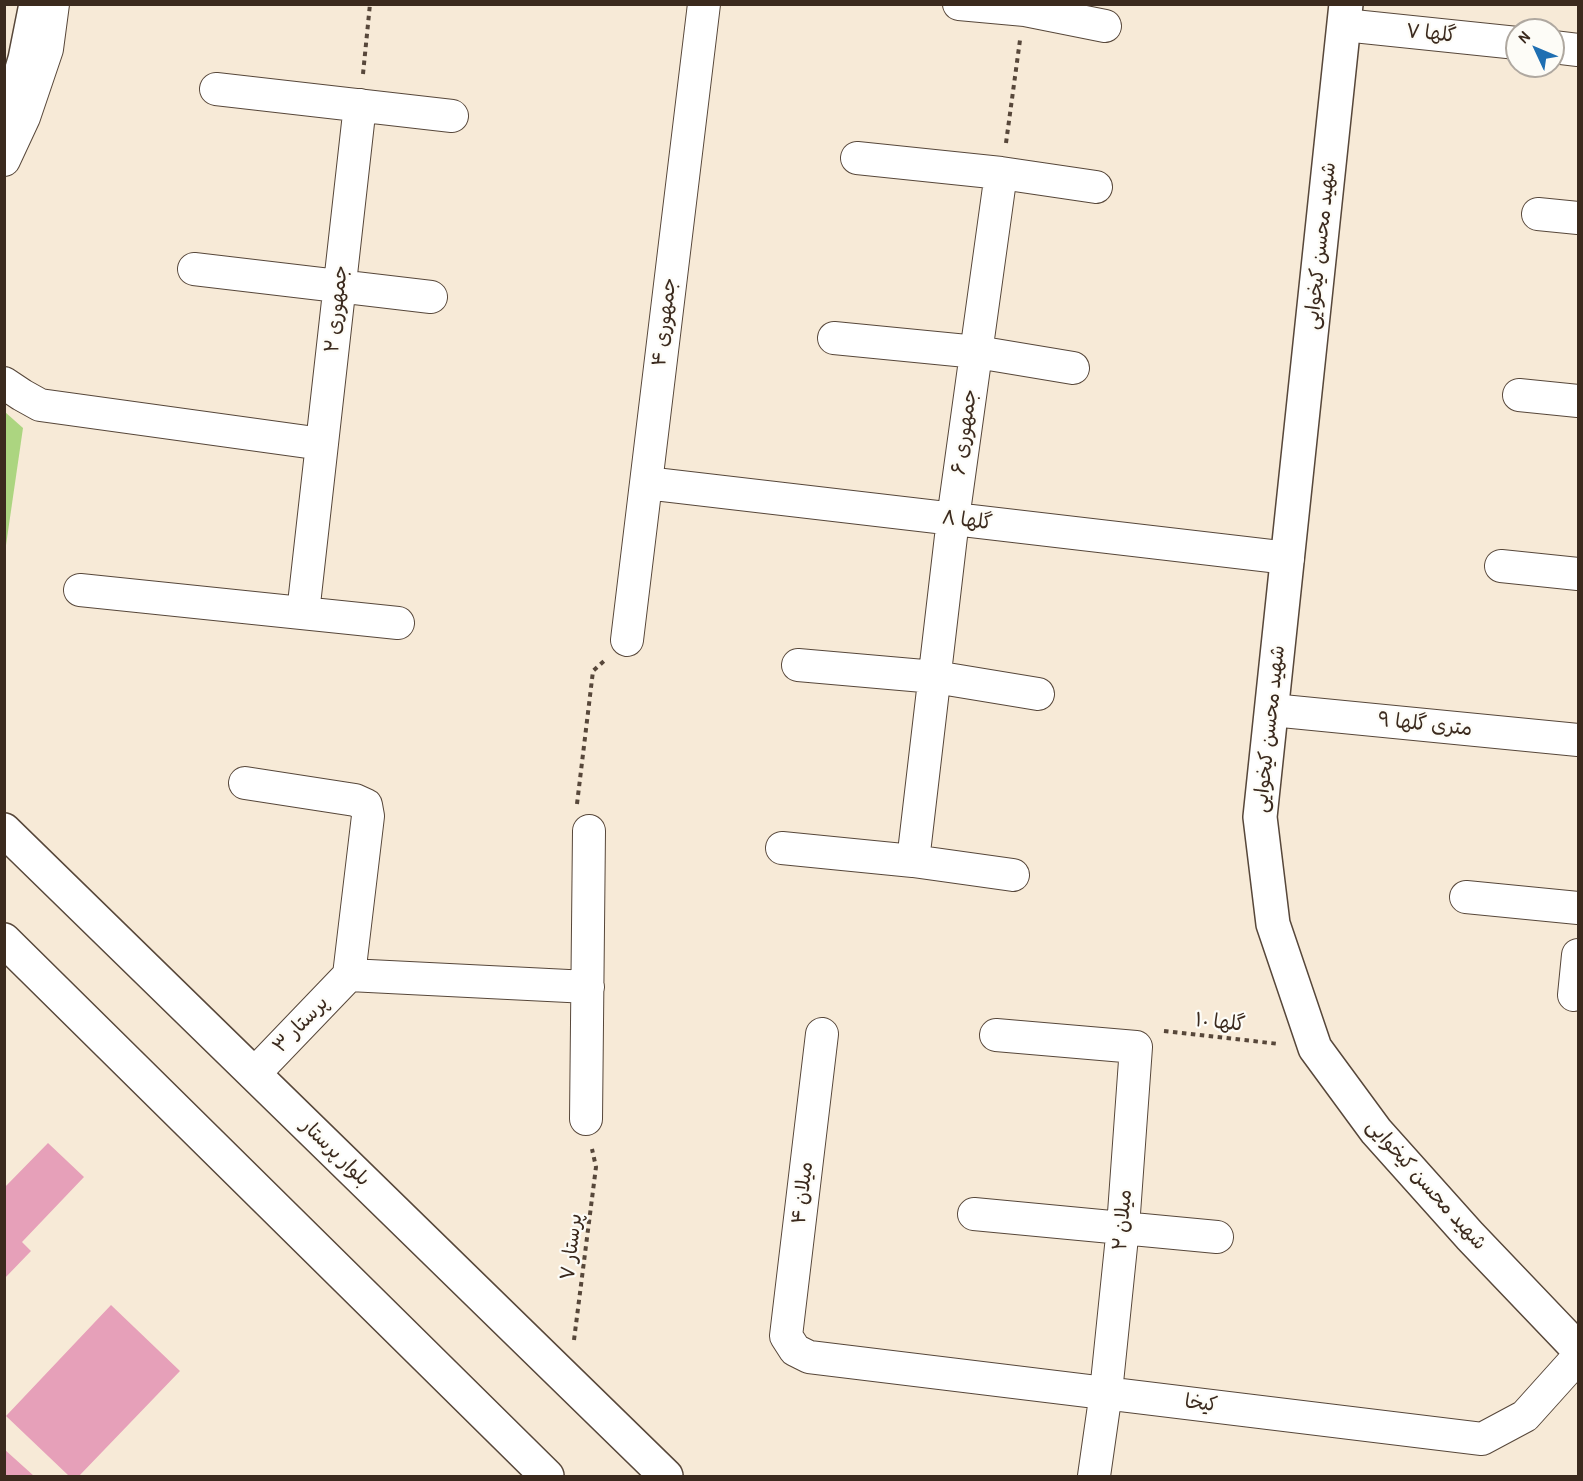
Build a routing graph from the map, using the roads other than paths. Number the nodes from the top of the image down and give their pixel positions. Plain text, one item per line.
1 (36, 4) edge
2 (52, 4) edge
3 (704, 4) edge
4 (959, 4) edge
5 (1025, 7) edge
6 (1345, 15) edge
7 (1105, 26) dead end
8 (1505, 41) edge
9 (216, 89) dead end
10 (360, 105) junction
11 (452, 116) dead end
12 (4, 129) edge
13 (857, 158) dead end
14 (4, 160) edge
15 (1001, 173) junction
16 (1096, 187) dead end
17 (1538, 214) dead end
18 (1578, 218) edge
19 (194, 269) dead end
20 (340, 286) junction
21 (431, 297) dead end
22 (834, 338) dead end
23 (977, 352) junction
24 (1073, 368) dead end
25 (4, 383) edge
26 (1519, 395) dead end
27 (1578, 401) edge
28 (322, 444) junction
29 (645, 483) junction
30 (953, 519) junction
31 (1288, 558) junction
32 (1501, 566) dead end
33 (1578, 574) edge
34 (80, 590) dead end
35 (303, 612) junction
36 (398, 623) dead end
37 (627, 640) road end
38 (798, 665) dead end
39 (935, 677) junction
40 (1038, 694) dead end
41 (1272, 710) junction
42 (1578, 740) edge
43 (245, 783) dead end
44 (4, 830) edge
45 (589, 831) road end
46 (782, 848) dead end
47 (913, 861) junction
48 (1013, 875) dead end
49 (1466, 897) dead end
50 (1578, 908) edge
51 (4, 940) edge
52 (1578, 955) edge
53 (349, 975) junction
54 (588, 987) junction
55 (1574, 994) dead end
56 (822, 1034) dead end
57 (996, 1035) dead end
58 (254, 1074) junction
59 (586, 1119) road end
60 (974, 1214) dead end
61 (1123, 1227) junction
62 (1217, 1237) dead end
63 (795, 1350) joint
64 (1578, 1350) edge
65 (1578, 1358) edge
66 (1106, 1392) junction
67 (548, 1476) edge
68 (666, 1476) edge
69 (1094, 1476) edge

1 - 12 main road
2 - 14 street
3 - 29 street, جمهوری ۴
4 - 5 street
5 - 7 street
6 - 8 street, گلها ۷
6 - 31 main road, شهید محسن کیخوایی
9 - 10 street
10 - 11 street
10 - 20 street, جمهوری ۲
13 - 15 street
15 - 16 street
15 - 23 street, جمهوری ۶
17 - 18 street
19 - 20 street
20 - 21 street
20 - 28 street, جمهوری ۲
22 - 23 street
23 - 24 street
23 - 30 street, جمهوری ۶
25 - 28 street
26 - 27 street
28 - 35 street, جمهوری ۲
29 - 30 street, گلها ۸
29 - 37 street, جمهوری ۴
30 - 31 street, گلها ۸
30 - 39 street, جمهوری ۶
31 - 41 main road, شهید محسن کیخوایی
32 - 33 street
34 - 35 street
35 - 36 street
38 - 39 street
39 - 40 street
39 - 47 street, جمهوری ۶
41 - 42 street, ۹ متری گلها
41 - 64 main road, شهید محسن کیخوایی
43 - 53 street
44 - 58 main road, بلوار پرستار
45 - 54 street
46 - 47 street
47 - 48 street
49 - 50 street
51 - 67 main road
52 - 55 street
53 - 54 street
53 - 58 street, پرستار ۳
54 - 59 street
56 - 63 street, میلان ۴
57 - 61 street, میلان ۲
58 - 68 main road, بلوار پرستار
60 - 61 street
61 - 62 street
61 - 66 street, میلان ۲
63 - 66 street, کیخا
65 - 66 street, کیخا
66 - 69 street, میلان ۲

